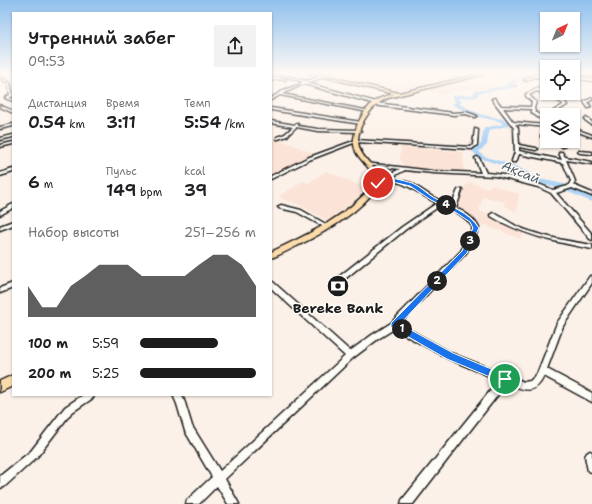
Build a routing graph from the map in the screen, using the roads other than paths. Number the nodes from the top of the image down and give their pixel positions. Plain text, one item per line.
1 (292, 97) edge
2 (348, 97) edge
3 (391, 97) edge
4 (530, 97) edge
5 (551, 97) edge
6 (494, 99) dead end
7 (592, 99) edge
8 (374, 104) junction
9 (0, 106) edge
10 (500, 107) junction
11 (589, 107) dead end
12 (12, 108) edge
13 (532, 108) junction
14 (560, 108) edge
15 (6, 109) junction
16 (272, 109) edge
17 (368, 111) junction
18 (12, 112) edge
19 (475, 116) dead end
20 (540, 117) edge
21 (586, 119) dead end
22 (272, 122) edge
23 (361, 123) junction
24 (513, 123) junction
25 (592, 124) edge
26 (12, 125) edge
27 (540, 125) edge
28 (297, 126) junction
29 (0, 127) edge
30 (476, 130) dead end
31 (358, 131) junction
32 (580, 132) edge
33 (12, 136) edge
34 (592, 136) edge
35 (278, 138) dead end
36 (0, 139) edge
37 (356, 141) junction
38 (12, 143) edge
39 (0, 146) edge
40 (517, 146) junction
41 (536, 149) dead end
42 (517, 152) junction
43 (580, 152) dead end
44 (592, 154) edge
45 (477, 158) dead end
46 (563, 158) junction
47 (514, 161) dead end
48 (592, 163) edge
49 (367, 164) junction
50 (404, 169) junction
51 (12, 170) edge
52 (484, 174) junction
53 (0, 175) edge
54 (272, 177) edge
55 (381, 179) junction
56 (570, 186) junction
57 (460, 190) dead end
58 (553, 192) junction
59 (592, 195) edge
60 (440, 202) junction
61 (12, 207) edge
62 (281, 207) dead end
63 (452, 208) junction
64 (0, 214) edge
65 (494, 215) dead end
66 (12, 223) edge
67 (328, 227) junction
68 (0, 228) edge
69 (592, 238) edge
70 (592, 247) edge
71 (272, 255) edge
72 (592, 278) edge
73 (338, 280) dead end
74 (12, 285) edge
75 (272, 285) edge
76 (0, 291) edge
77 (394, 325) junction
78 (350, 356) junction
79 (542, 370) junction
80 (505, 379) junction
81 (12, 380) edge
82 (0, 386) edge
83 (89, 396) edge
84 (178, 396) edge
85 (592, 398) edge
86 (590, 456) dead end
87 (592, 467) edge
88 (218, 479) junction
89 (0, 483) edge
90 (191, 504) edge
91 (234, 504) edge
92 (406, 504) edge

1 - 17 street
2 - 8 street
3 - 8 main road
4 - 13 street
5 - 14 street
6 - 10 street
7 - 11 street
8 - 17 main road
8 - 19 street
9 - 15 street
10 - 13 street
10 - 24 street
12 - 15 street
13 - 20 street
15 - 18 street
16 - 23 street
17 - 23 main road
21 - 25 street
22 - 28 street
23 - 31 main road
24 - 27 street
24 - 40 street
26 - 29 street
28 - 31 street
28 - 35 street
30 - 37 street
31 - 37 main road
32 - 34 street
33 - 36 street
37 - 49 main road
37 - 54 street
38 - 39 street
40 - 41 street
40 - 42 street
42 - 46 street
42 - 47 street
43 - 44 street
45 - 52 street
46 - 48 street
46 - 56 street
49 - 50 street
49 - 55 main road
50 - 52 street
50 - 55 street
51 - 53 street
52 - 58 street
55 - 60 street
55 - 67 main road
56 - 58 street
56 - 59 street
57 - 63 street
58 - 69 street
60 - 63 street
60 - 73 street
61 - 64 street
62 - 67 street
63 - 77 street
65 - 70 street
66 - 68 street
67 - 71 main road
72 - 79 street
74 - 76 street
75 - 78 street
77 - 78 street
77 - 80 street
78 - 88 street
79 - 80 street
79 - 85 street
80 - 92 street
81 - 82 main road
83 - 89 street
84 - 88 street
86 - 87 street
88 - 90 street
88 - 91 street

